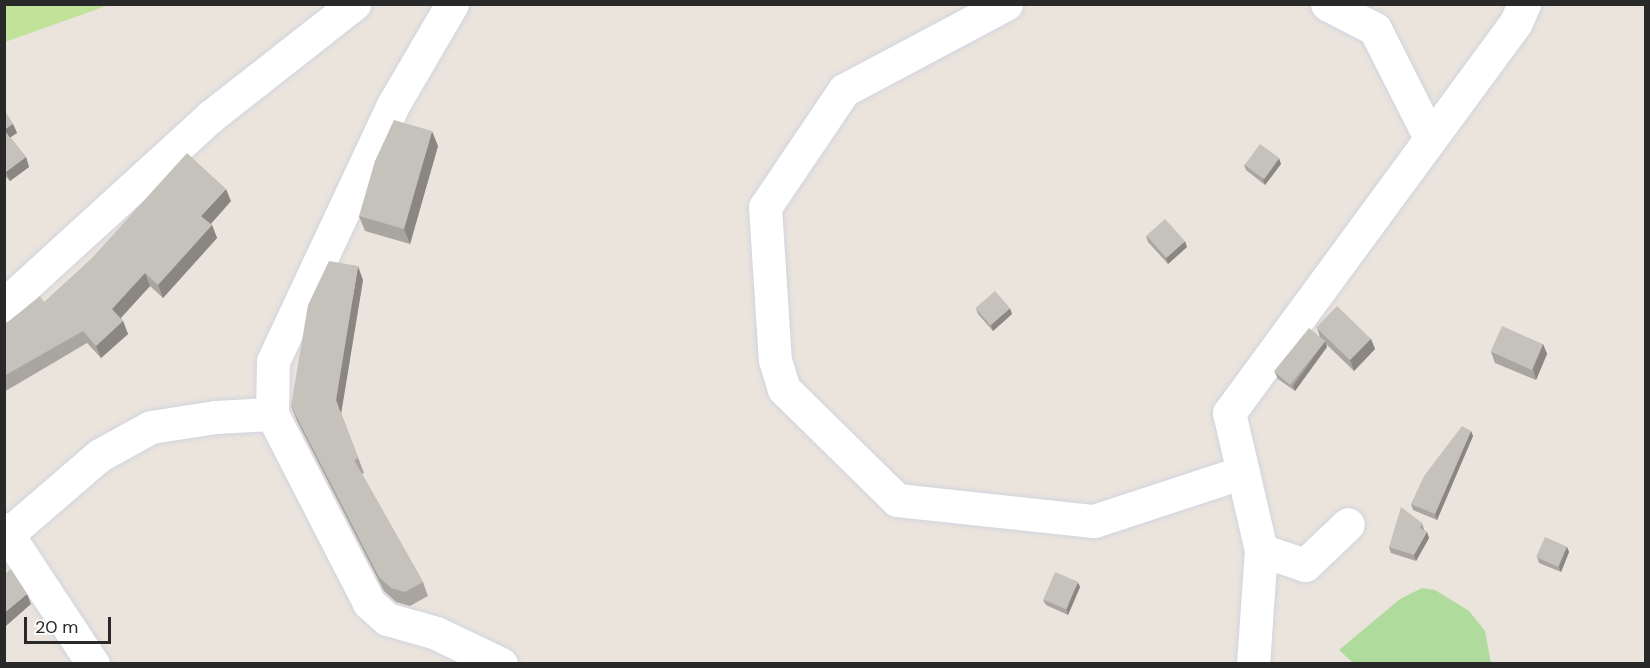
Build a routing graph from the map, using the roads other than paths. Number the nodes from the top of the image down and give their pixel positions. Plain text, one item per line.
1 (354, 4) edge
2 (452, 4) edge
3 (1006, 4) edge
4 (1327, 4) edge
5 (1524, 4) edge
6 (1430, 138) junction
7 (4, 305) edge
8 (272, 414) junction
9 (1242, 472) junction
10 (1348, 524) dead end
11 (6, 531) edge
12 (1261, 550) junction
13 (93, 663) edge
14 (501, 663) edge
15 (1253, 663) edge

1 - 7 street
2 - 8 street
3 - 9 street
4 - 6 street
5 - 6 street
6 - 9 street
8 - 11 street
8 - 14 street
9 - 12 street
10 - 12 street
11 - 13 street
12 - 15 street

